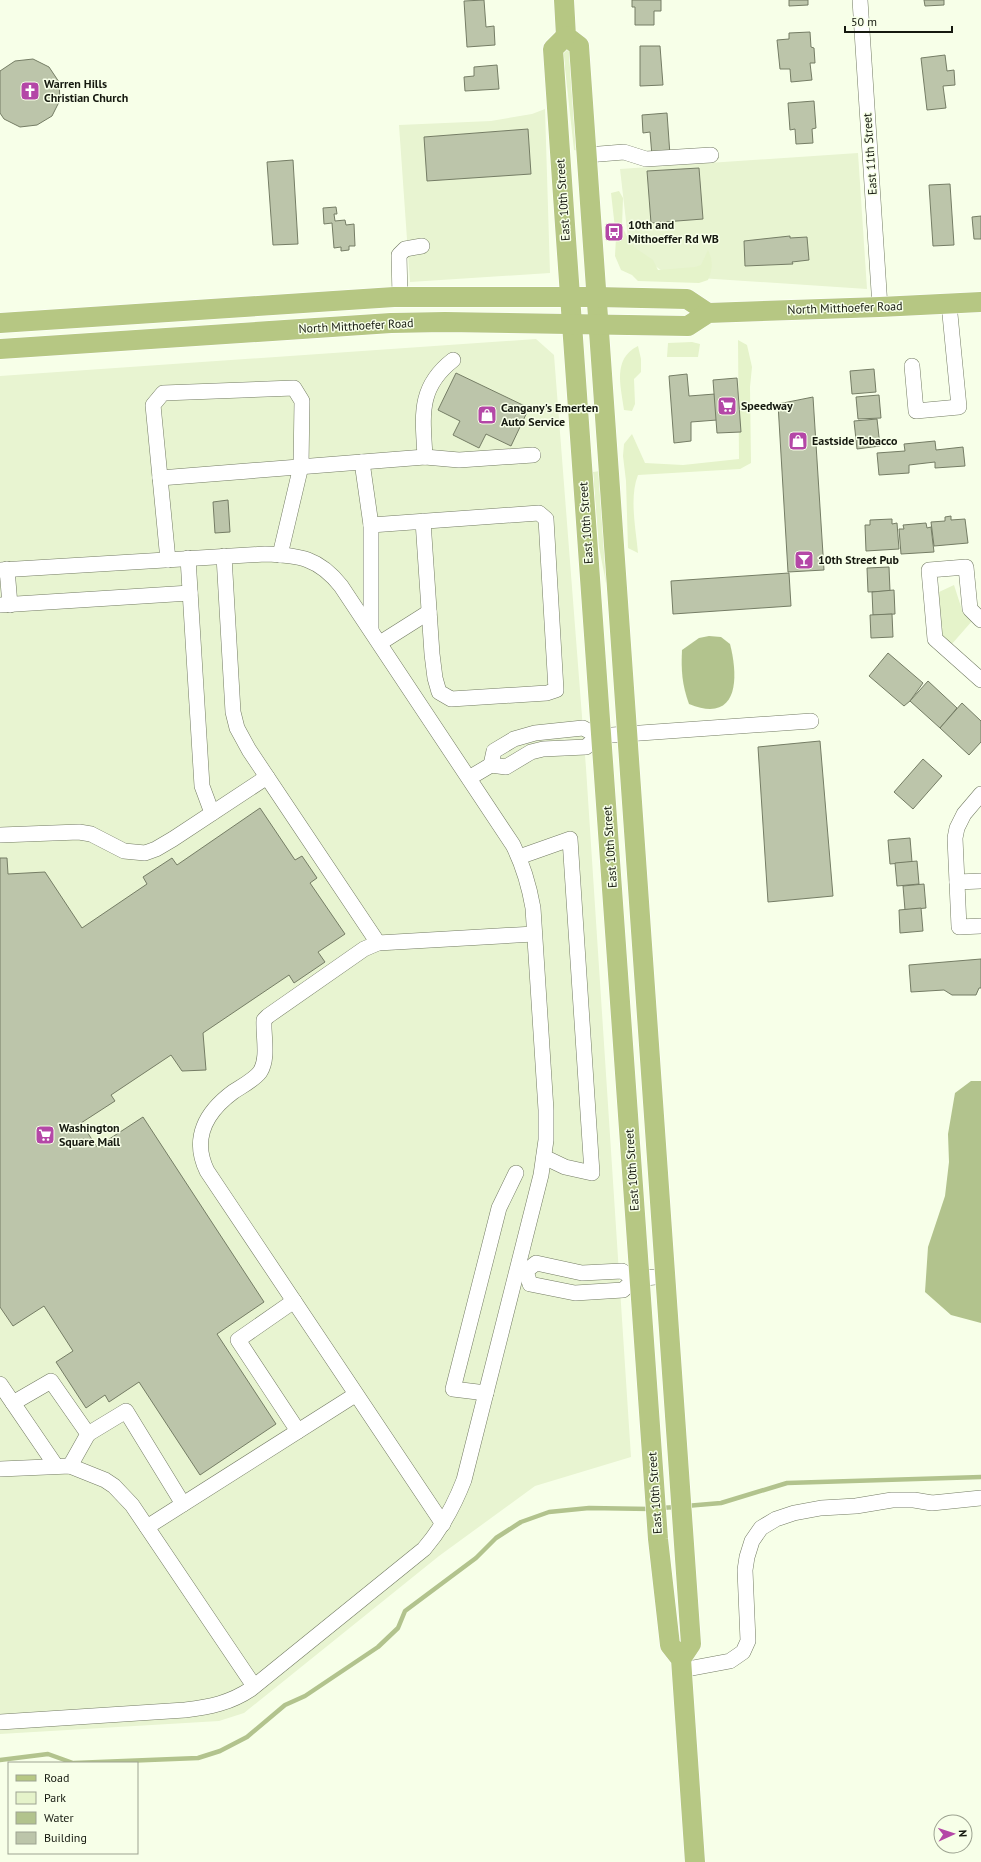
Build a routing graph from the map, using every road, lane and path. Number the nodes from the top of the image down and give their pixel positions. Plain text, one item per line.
1 (564, 0) edge
2 (860, 0) edge
3 (566, 36) junction
4 (587, 155) junction
5 (711, 155) dead end
6 (422, 246) dead end
7 (400, 297) junction
8 (597, 297) junction
9 (570, 298) junction
10 (981, 302) edge
11 (949, 304) junction
12 (880, 307) junction
13 (708, 312) junction
14 (0, 323) edge
15 (572, 324) junction
16 (599, 325) junction
17 (324, 328) junction
18 (0, 348) edge
19 (453, 360) dead end
20 (912, 366) dead end
21 (533, 455) dead end
22 (425, 457) junction
23 (362, 462) junction
24 (301, 466) junction
25 (160, 478) junction
26 (423, 522) junction
27 (371, 525) junction
28 (280, 554) junction
29 (224, 556) junction
30 (188, 558) junction
31 (168, 560) junction
32 (3, 570) edge
33 (190, 593) junction
34 (5, 605) edge
35 (429, 612) junction
36 (981, 620) edge
37 (370, 630) junction
38 (380, 644) junction
39 (981, 680) edge
40 (439, 692) junction
41 (420, 704) junction
42 (811, 721) dead end
43 (628, 734) junction
44 (600, 736) junction
45 (267, 777) junction
46 (469, 778) junction
47 (981, 794) edge
48 (212, 813) junction
49 (0, 835) edge
50 (519, 857) junction
51 (981, 881) edge
52 (958, 882) junction
53 (981, 926) edge
54 (534, 934) junction
55 (378, 943) junction
56 (544, 1157) junction
57 (516, 1173) dead end
58 (522, 1270) junction
59 (665, 1276) junction
60 (637, 1279) junction
61 (294, 1301) junction
62 (0, 1384) edge
63 (486, 1393) junction
64 (355, 1395) junction
65 (13, 1403) junction
66 (298, 1431) junction
67 (88, 1434) junction
68 (63, 1466) junction
69 (0, 1469) edge
70 (981, 1498) edge
71 (183, 1504) junction
72 (443, 1524) junction
73 (147, 1527) junction
74 (682, 1664) junction
75 (254, 1686) junction
76 (0, 1722) edge
77 (695, 1862) edge

1 - 3 main road
2 - 12 street, East 11th Street
3 - 4 main road, East 10th Street
3 - 9 main road, East 10th Street
4 - 5 street
4 - 8 main road, East 10th Street
6 - 7 street
7 - 9 main road
7 - 14 main road
7 - 17 main road
8 - 9 main road
8 - 13 main road
8 - 16 main road, East 10th Street
9 - 15 main road, East 10th Street
10 - 11 main road, North Mitthoefer Road
11 - 12 main road, North Mitthoefer Road
11 - 20 street
12 - 13 main road, North Mitthoefer Road
13 - 16 main road, North Mitthoefer Road
15 - 16 main road, North Mitthoefer Road
15 - 17 main road, North Mitthoefer Road
15 - 44 main road, East 10th Street
16 - 43 main road, East 10th Street
17 - 18 main road, North Mitthoefer Road
19 - 22 street
21 - 22 street
22 - 23 street
23 - 24 street
23 - 27 street
24 - 25 street
24 - 25 street
24 - 28 street
25 - 31 street
26 - 27 street
26 - 35 street
26 - 40 street
27 - 37 street
28 - 29 street
28 - 37 street
29 - 30 street
29 - 45 street
30 - 31 street
30 - 33 street
31 - 32 street
32 - 34 street
33 - 34 street
33 - 48 street
35 - 38 street
35 - 40 street
36 - 39 street
37 - 38 street
38 - 41 street
40 - 41 street
41 - 46 street
42 - 43 street
43 - 44 street
43 - 59 main road, East 10th Street
44 - 46 street
44 - 60 main road, East 10th Street
45 - 48 street
45 - 55 street
46 - 50 street
47 - 52 street
48 - 49 street
50 - 54 street
50 - 56 street
51 - 52 street
52 - 53 street
54 - 55 street
54 - 56 street
55 - 61 street
56 - 58 street
57 - 63 street
58 - 60 street
58 - 60 street
58 - 63 street
59 - 60 street
59 - 74 main road, East 10th Street
60 - 74 main road, East 10th Street
61 - 64 street
61 - 66 street
62 - 65 street
63 - 72 street
64 - 66 street
64 - 72 street
65 - 67 street
65 - 68 street
66 - 71 street
67 - 68 street
67 - 71 street
68 - 69 street
68 - 73 street
70 - 74 street
71 - 73 street
72 - 75 street
73 - 75 street
74 - 77 main road
75 - 76 street

